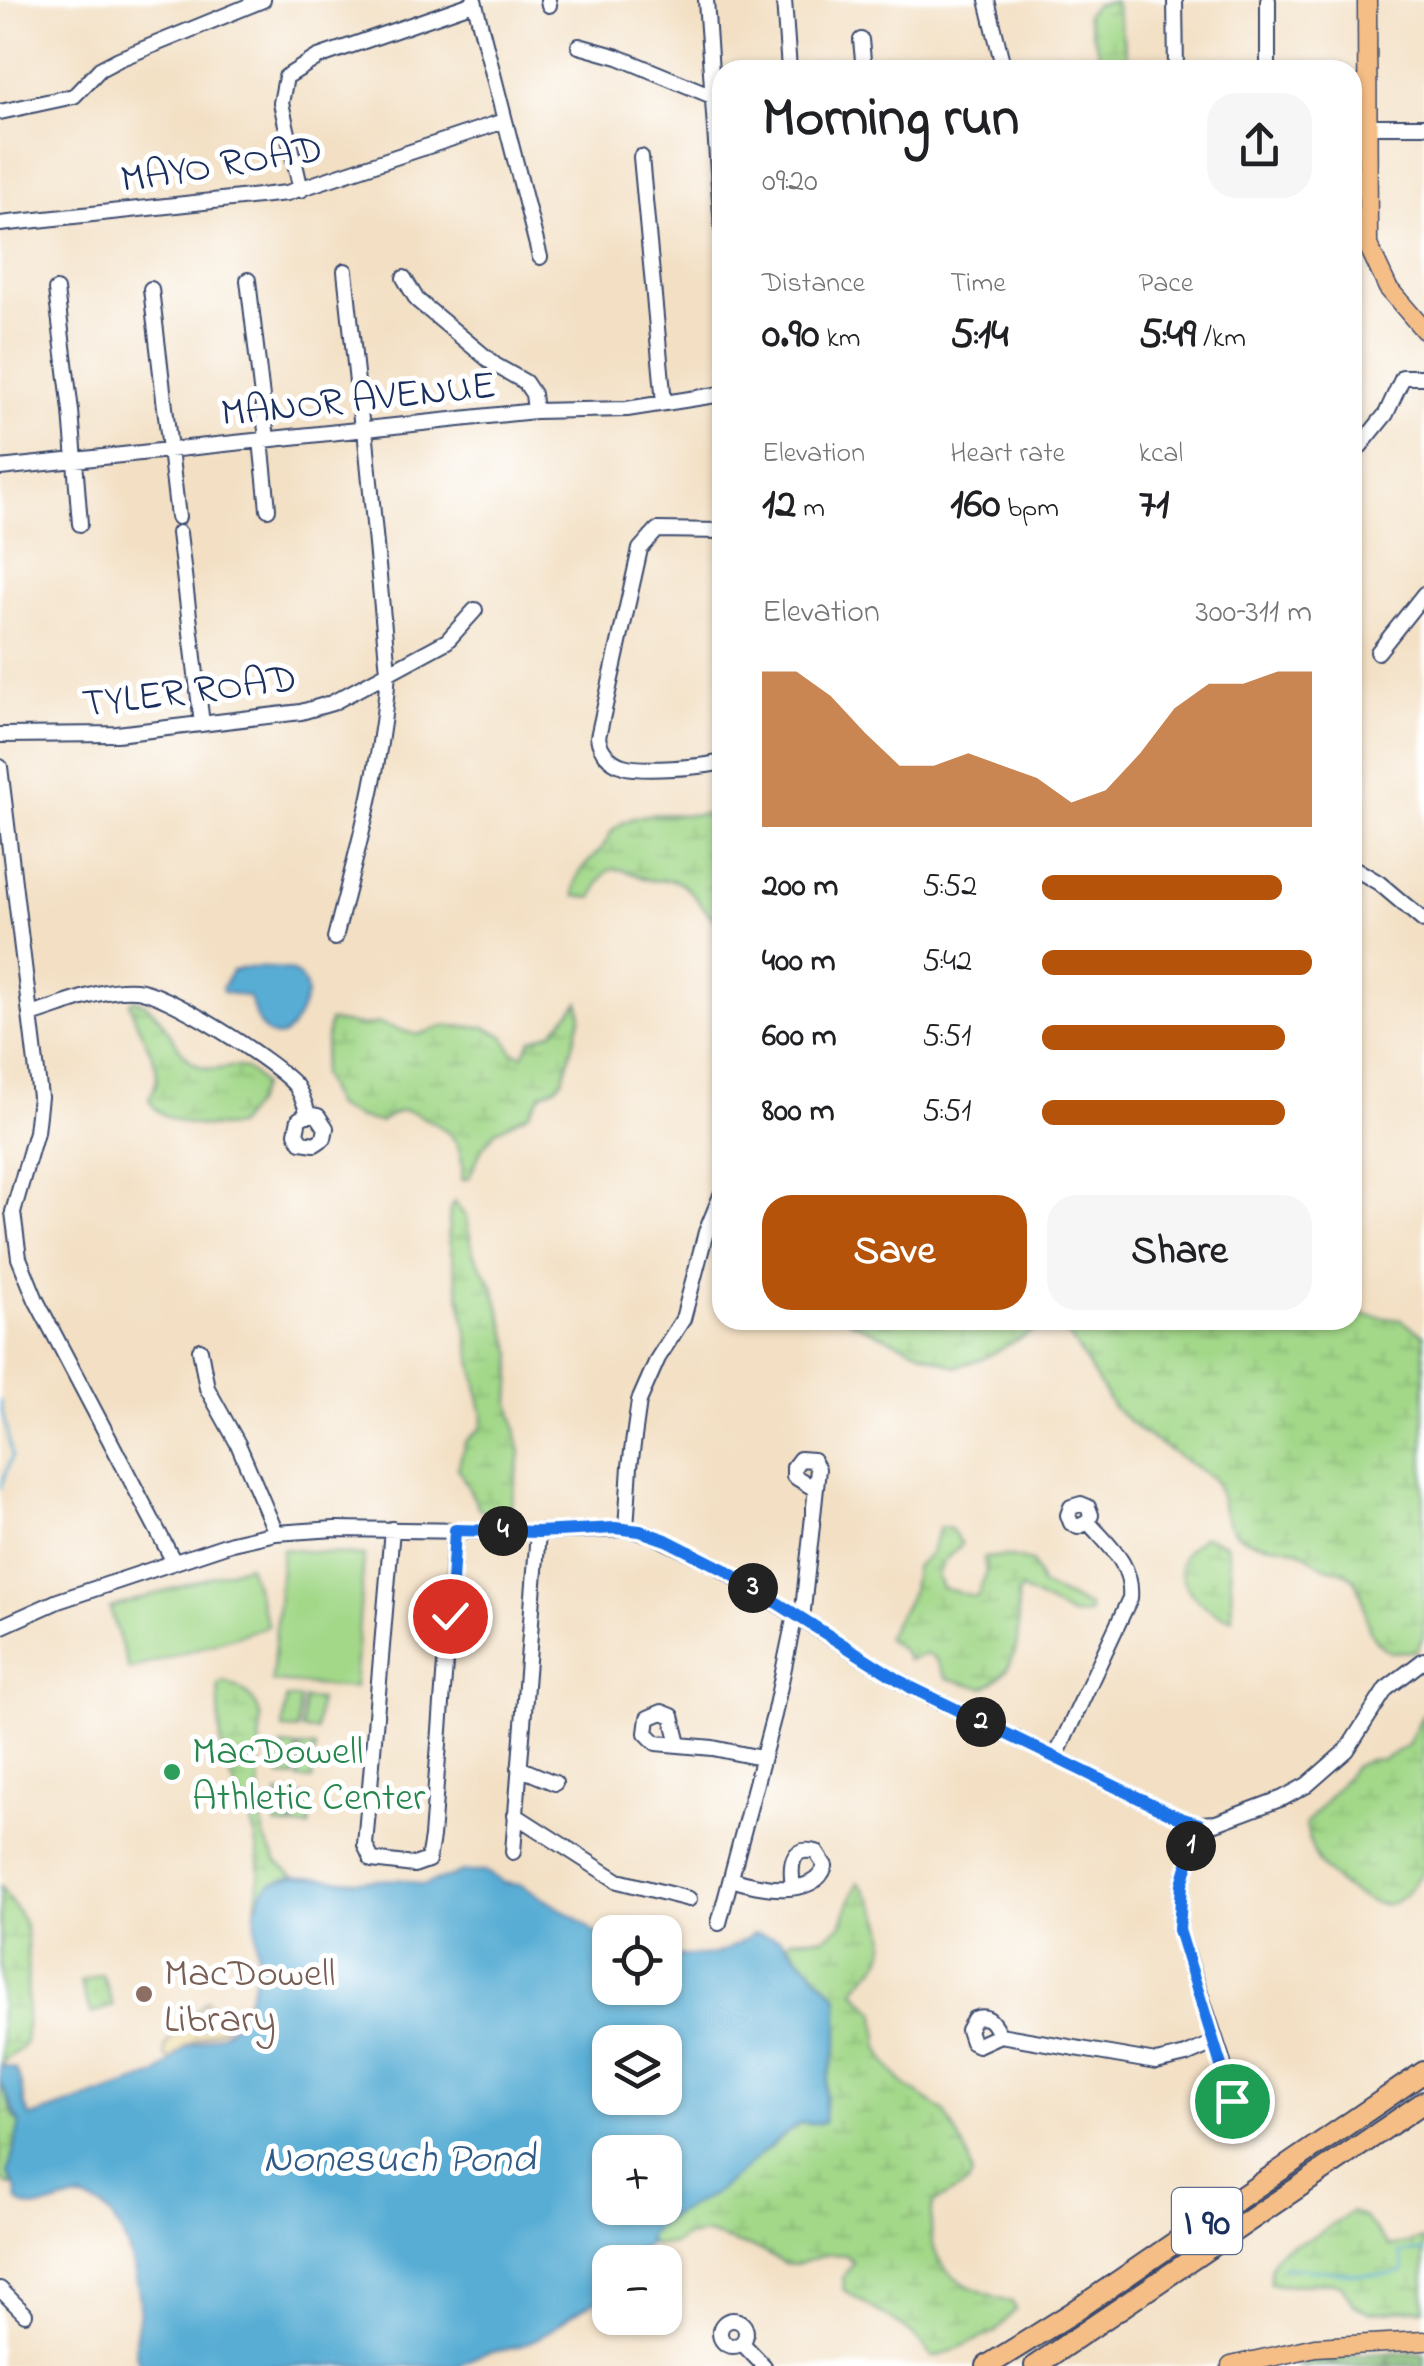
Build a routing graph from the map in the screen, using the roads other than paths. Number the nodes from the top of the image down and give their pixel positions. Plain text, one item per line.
1 (262, 0) edge
2 (706, 0) edge
3 (784, 0) edge
4 (986, 0) edge
5 (1174, 0) edge
6 (1268, 0) edge
7 (1367, 0) edge
8 (474, 1) edge
9 (861, 40) dead end
10 (579, 46) dead end
11 (713, 60) edge
12 (788, 60) edge
13 (863, 60) edge
14 (1001, 60) edge
15 (1176, 60) edge
16 (1268, 60) edge
17 (712, 96) edge
18 (0, 112) edge
19 (1362, 115) edge
20 (504, 121) junction
21 (1424, 126) edge
22 (641, 157) dead end
23 (301, 190) junction
24 (0, 224) edge
25 (540, 258) dead end
26 (345, 271) dead end
27 (404, 278) dead end
28 (248, 280) dead end
29 (151, 289) dead end
30 (56, 290) dead end
31 (1422, 324) edge
32 (1424, 377) edge
33 (712, 396) edge
34 (664, 403) junction
35 (535, 411) junction
36 (363, 429) junction
37 (264, 440) junction
38 (1362, 444) edge
39 (171, 450) junction
40 (74, 460) junction
41 (0, 468) edge
42 (268, 509) dead end
43 (80, 524) dead end
44 (712, 532) edge
45 (1424, 594) edge
46 (476, 610) dead end
47 (1378, 652) dead end
48 (388, 671) junction
49 (202, 724) junction
50 (0, 736) edge
51 (712, 764) edge
52 (0, 767) edge
53 (1362, 873) edge
54 (1424, 921) edge
55 (335, 938) dead end
56 (30, 1015) junction
57 (308, 1114) dead end
58 (712, 1218) edge
59 (200, 1350) dead end
60 (815, 1489) dead end
61 (1088, 1522) dead end
62 (392, 1529) junction
63 (626, 1529) junction
64 (455, 1530) junction
65 (538, 1532) junction
66 (276, 1533) junction
67 (174, 1562) junction
68 (798, 1617) junction
69 (0, 1627) edge
70 (1424, 1660) edge
71 (678, 1744) dead end
72 (760, 1758) junction
73 (1056, 1758) junction
74 (518, 1768) junction
75 (555, 1783) dead end
76 (515, 1815) junction
77 (1199, 1824) junction
78 (513, 1852) dead end
79 (732, 1879) junction
80 (794, 1886) dead end
81 (688, 1899) dead end
82 (719, 1923) dead end
83 (1000, 2035) dead end
84 (1216, 2042) junction
85 (1424, 2072) edge
86 (1230, 2090) dead end
87 (1424, 2102) edge
88 (0, 2289) edge
89 (25, 2314) dead end
90 (1424, 2341) edge
91 (742, 2344) dead end
92 (764, 2366) edge
93 (987, 2366) edge
94 (1035, 2366) edge
95 (1231, 2366) edge

1 - 18 street
2 - 11 street
3 - 12 street
4 - 14 street
5 - 15 street
6 - 16 street
7 - 19 main road
8 - 20 street
8 - 23 street
9 - 13 street
10 - 17 street
19 - 21 street
19 - 31 main road
20 - 23 street, MAYO ROAD
20 - 25 street
22 - 34 street
23 - 24 street, MAYO ROAD
26 - 36 street
27 - 35 street
28 - 37 street
29 - 39 street
30 - 40 street
32 - 38 street
33 - 34 street, MANOR AVENUE
34 - 35 street, MANOR AVENUE
35 - 36 street, MANOR AVENUE
36 - 37 street, MANOR AVENUE
36 - 48 street
37 - 39 street, MANOR AVENUE
37 - 42 street
39 - 40 street, MANOR AVENUE
39 - 49 street
40 - 41 street, MANOR AVENUE
40 - 43 street
44 - 51 street
45 - 47 street
46 - 48 street, TYLER ROAD
48 - 49 street, TYLER ROAD
48 - 55 street
49 - 50 street, TYLER ROAD
52 - 56 street
53 - 54 street
56 - 57 street
56 - 67 street
58 - 63 street
59 - 66 street
60 - 68 street
61 - 73 street
62 - 64 street
62 - 64 street
62 - 66 street
63 - 65 street
63 - 68 street
64 - 65 street
65 - 74 street
66 - 67 street
67 - 69 street
68 - 72 street
68 - 73 street
70 - 77 street
71 - 72 street
72 - 79 street
73 - 77 street
74 - 75 street
74 - 76 street
76 - 78 street
76 - 81 street
77 - 84 street
79 - 80 street
79 - 82 street
83 - 84 street
84 - 86 street
85 - 93 highway, I 90
87 - 94 highway, I 90
88 - 89 street
90 - 95 main road
91 - 92 street

